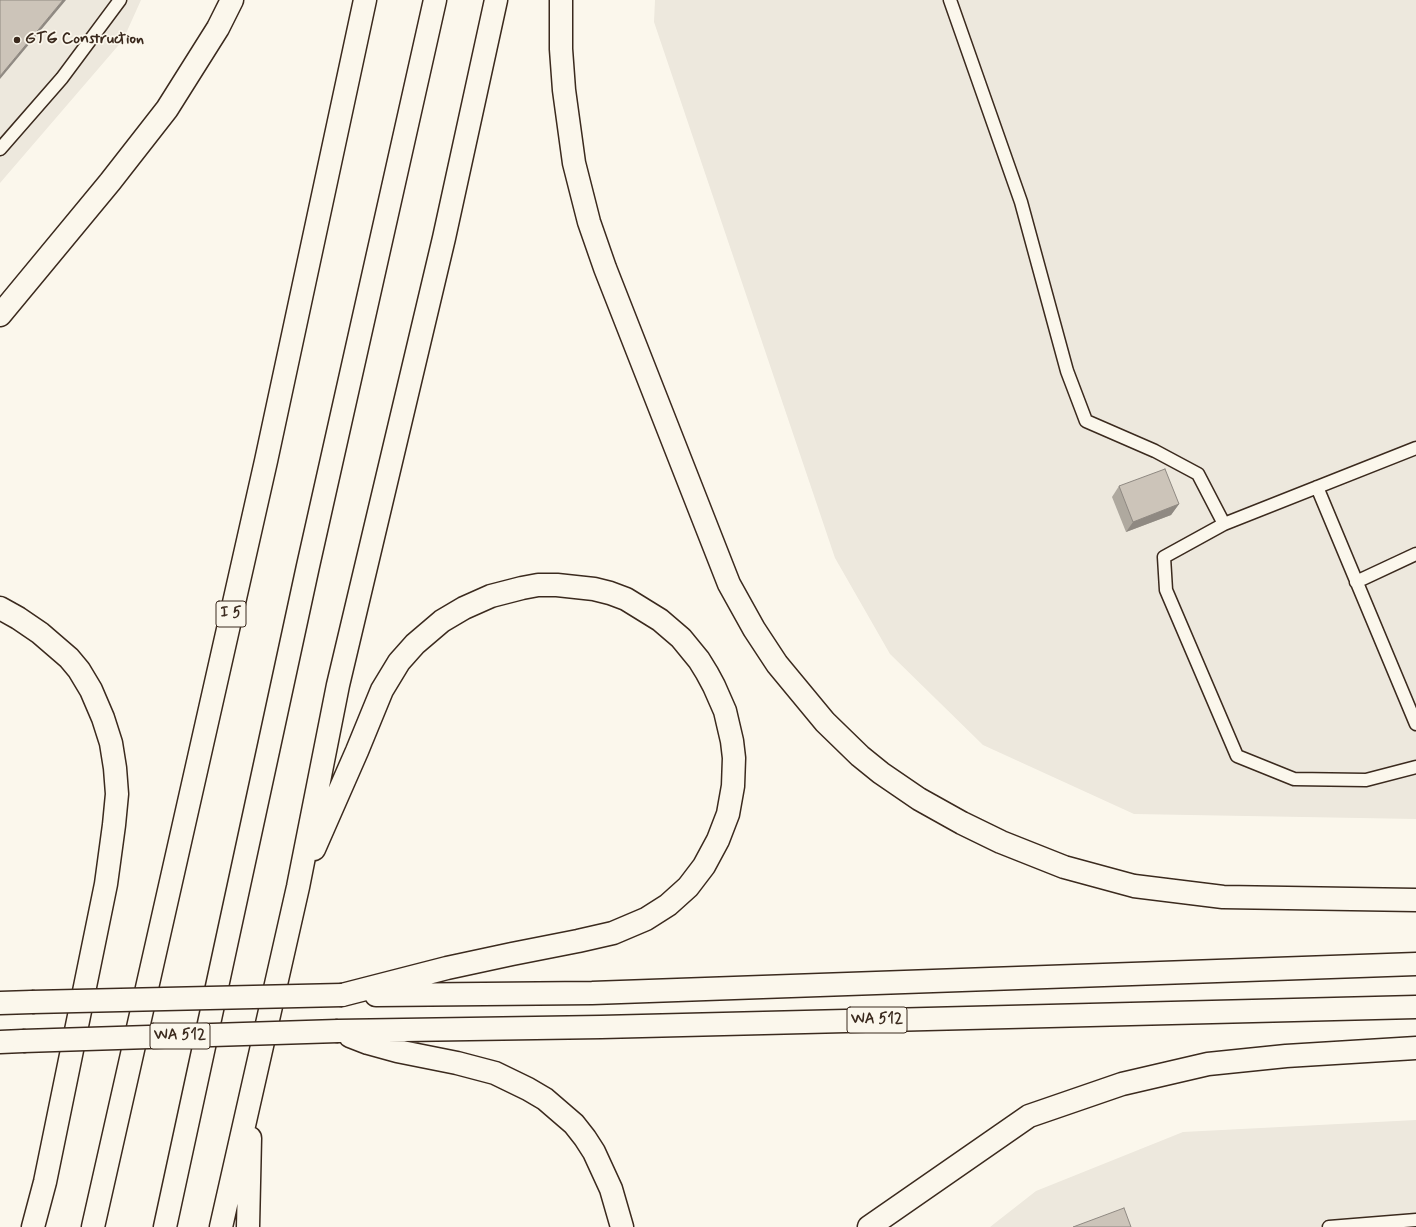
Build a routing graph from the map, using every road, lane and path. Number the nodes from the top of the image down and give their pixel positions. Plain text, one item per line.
1 (120, 0) edge
2 (232, 0) edge
3 (366, 0) edge
4 (435, 0) edge
5 (496, 0) edge
6 (561, 0) edge
7 (950, 0) edge
8 (0, 149) edge
9 (4, 310) edge
10 (1416, 448) edge
11 (1317, 487) junction
12 (1224, 524) junction
13 (1416, 554) edge
14 (1356, 582) junction
15 (0, 608) edge
16 (1416, 724) edge
17 (1416, 767) edge
18 (298, 887) junction
19 (1416, 900) edge
20 (1416, 964) edge
21 (0, 992) edge
22 (342, 995) junction
23 (27, 1002) junction
24 (0, 1003) edge
25 (1416, 1007) edge
26 (338, 1031) junction
27 (0, 1042) edge
28 (1416, 1048) edge
29 (251, 1092) junction
30 (1416, 1220) edge
31 (33, 1227) edge
32 (93, 1227) edge
33 (166, 1227) edge
34 (221, 1227) edge
35 (248, 1227) edge
36 (622, 1227) edge
37 (869, 1227) edge
38 (1330, 1227) edge

1 - 8 lane
2 - 9 highway
3 - 32 highway, I 5
4 - 33 highway
5 - 18 highway
6 - 19 highway
7 - 12 lane
10 - 11 lane
11 - 12 lane
11 - 14 lane
12 - 17 lane
13 - 14 lane
14 - 16 lane
15 - 31 highway
18 - 22 highway
18 - 29 highway
20 - 22 highway, WA 512
21 - 23 highway
22 - 23 highway, WA 512, bridge
23 - 24 highway, WA 512
25 - 26 highway, WA 512
26 - 27 highway, WA 512, bridge
26 - 36 highway
28 - 37 highway
29 - 34 highway
29 - 35 highway
30 - 38 lane

